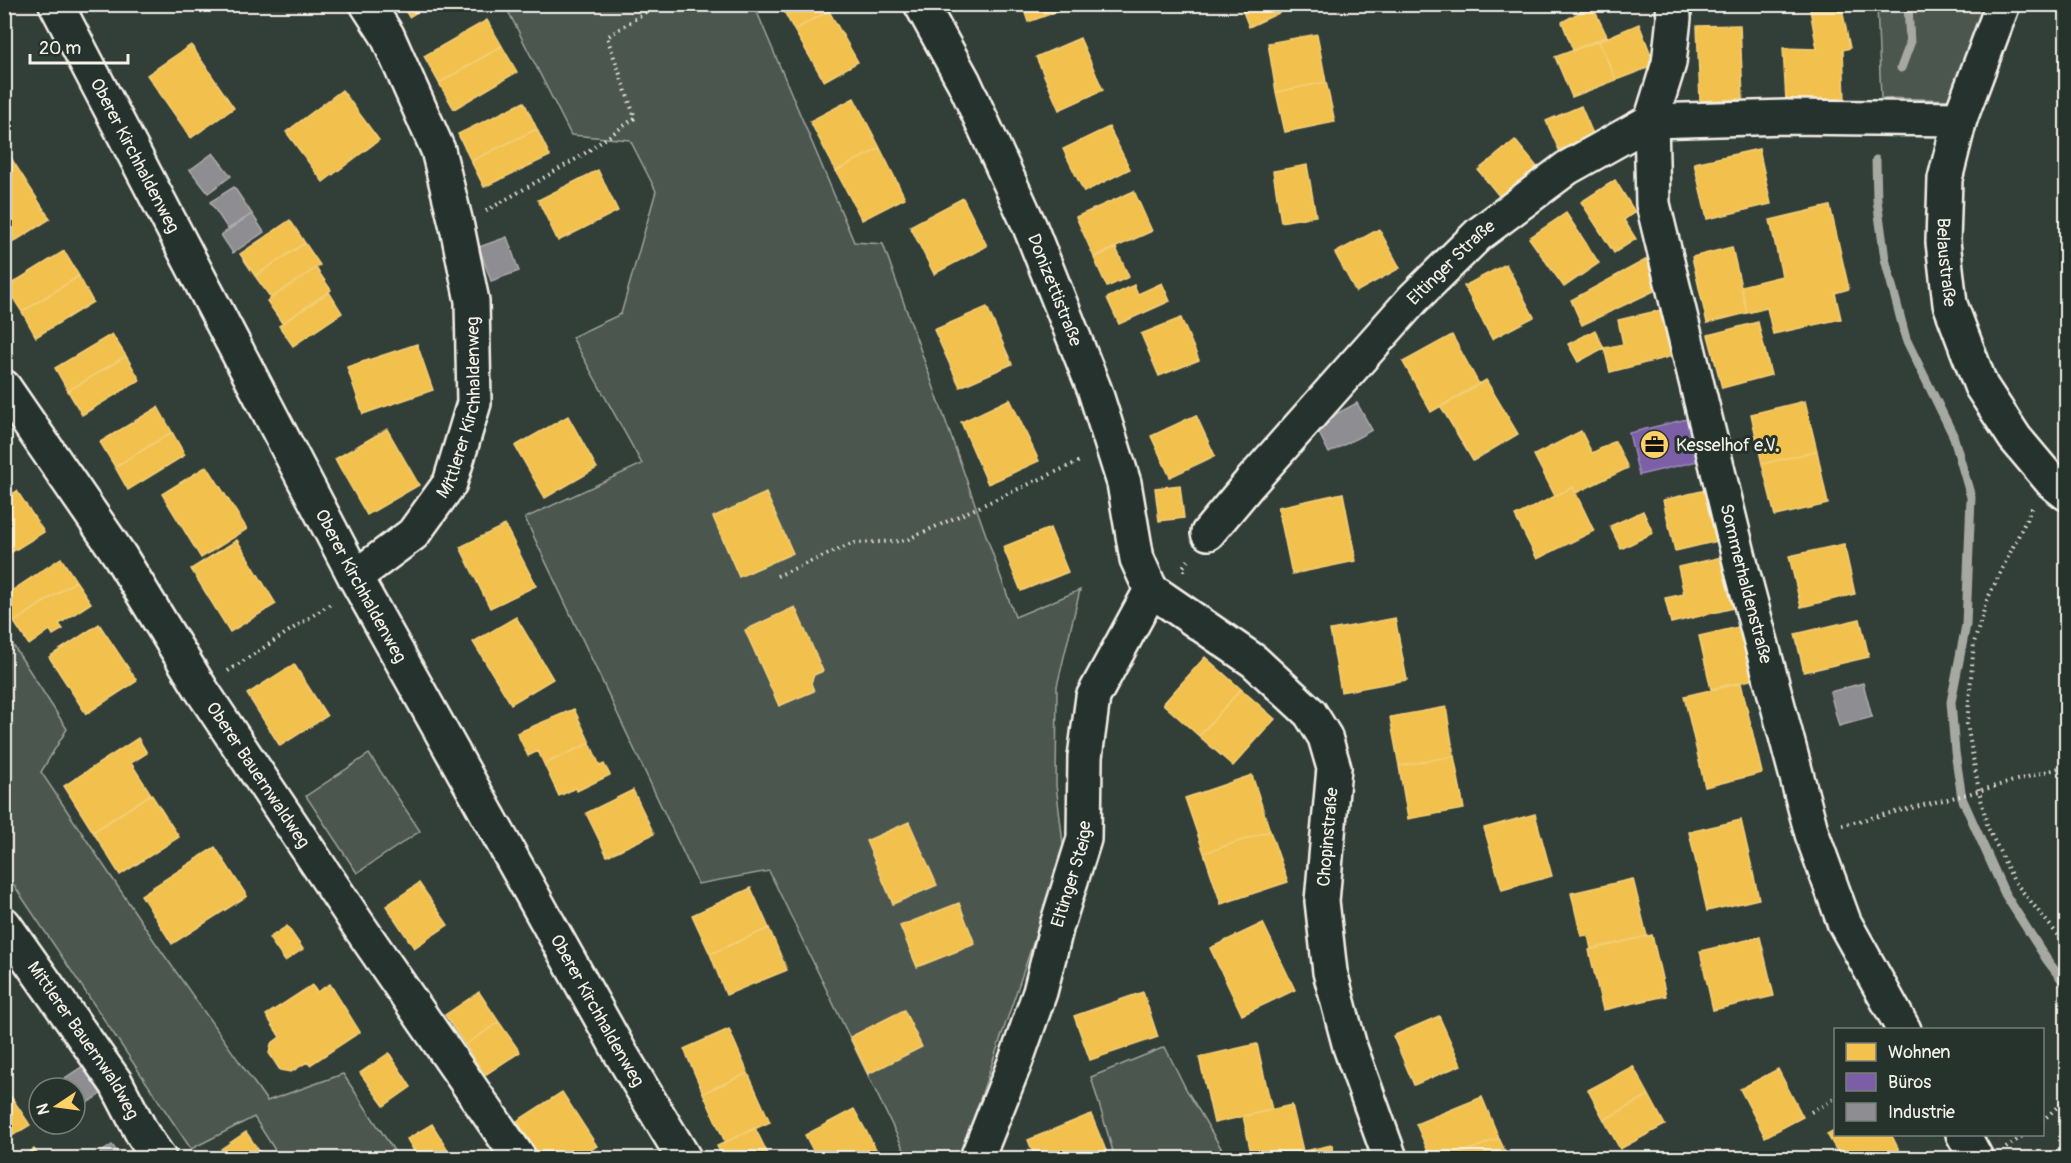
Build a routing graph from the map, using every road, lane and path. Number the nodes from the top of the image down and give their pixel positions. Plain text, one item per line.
1 (56, 4) edge
2 (367, 4) edge
3 (658, 4) edge
4 (921, 4) edge
5 (1673, 4) edge
6 (2003, 4) edge
7 (1960, 119) junction
8 (1651, 121) junction
9 (457, 227) junction
10 (4, 387) edge
11 (1103, 450) junction
12 (2060, 487) edge
13 (1208, 533) dead end
14 (777, 576) dead end
15 (358, 581) junction
16 (1151, 590) junction
17 (201, 689) junction
18 (2067, 766) edge
19 (1979, 791) junction
20 (1812, 834) junction
21 (4, 924) edge
22 (2067, 945) edge
23 (1903, 1028) edge
24 (1834, 1099) edge
25 (2067, 1099) edge
26 (1811, 1112) dead end
27 (2044, 1120) edge
28 (1964, 1136) edge
29 (159, 1158) edge
30 (519, 1158) edge
31 (684, 1158) edge
32 (977, 1158) edge
33 (1389, 1158) edge
34 (1976, 1158) edge

1 - 15 street, Oberer Kirchhaldenweg
2 - 9 street, Mittlerer Kirchhaldenweg
3 - 9 path
4 - 11 street, Donizettistraße
5 - 8 street
6 - 7 street, Belaustraße
7 - 8 street
7 - 12 street, Belaustraße
8 - 13 street, Eltinger Straße
8 - 20 street, Sommerhaldenstraße
9 - 15 street, Mittlerer Kirchhaldenweg
10 - 17 street, Oberer Bauernwaldweg
11 - 14 path
11 - 16 street, Donizettistraße
12 - 19 path
15 - 17 path
15 - 31 street, Oberer Kirchhaldenweg
16 - 32 street, Eltinger Steige
16 - 33 street, Chopinstraße
17 - 30 street, Oberer Bauernwaldweg
18 - 19 path
19 - 20 path
19 - 22 path
20 - 23 street, Sommerhaldenstraße
21 - 29 street, Mittlerer Bauernwaldweg
24 - 26 path
25 - 27 path
28 - 34 street

